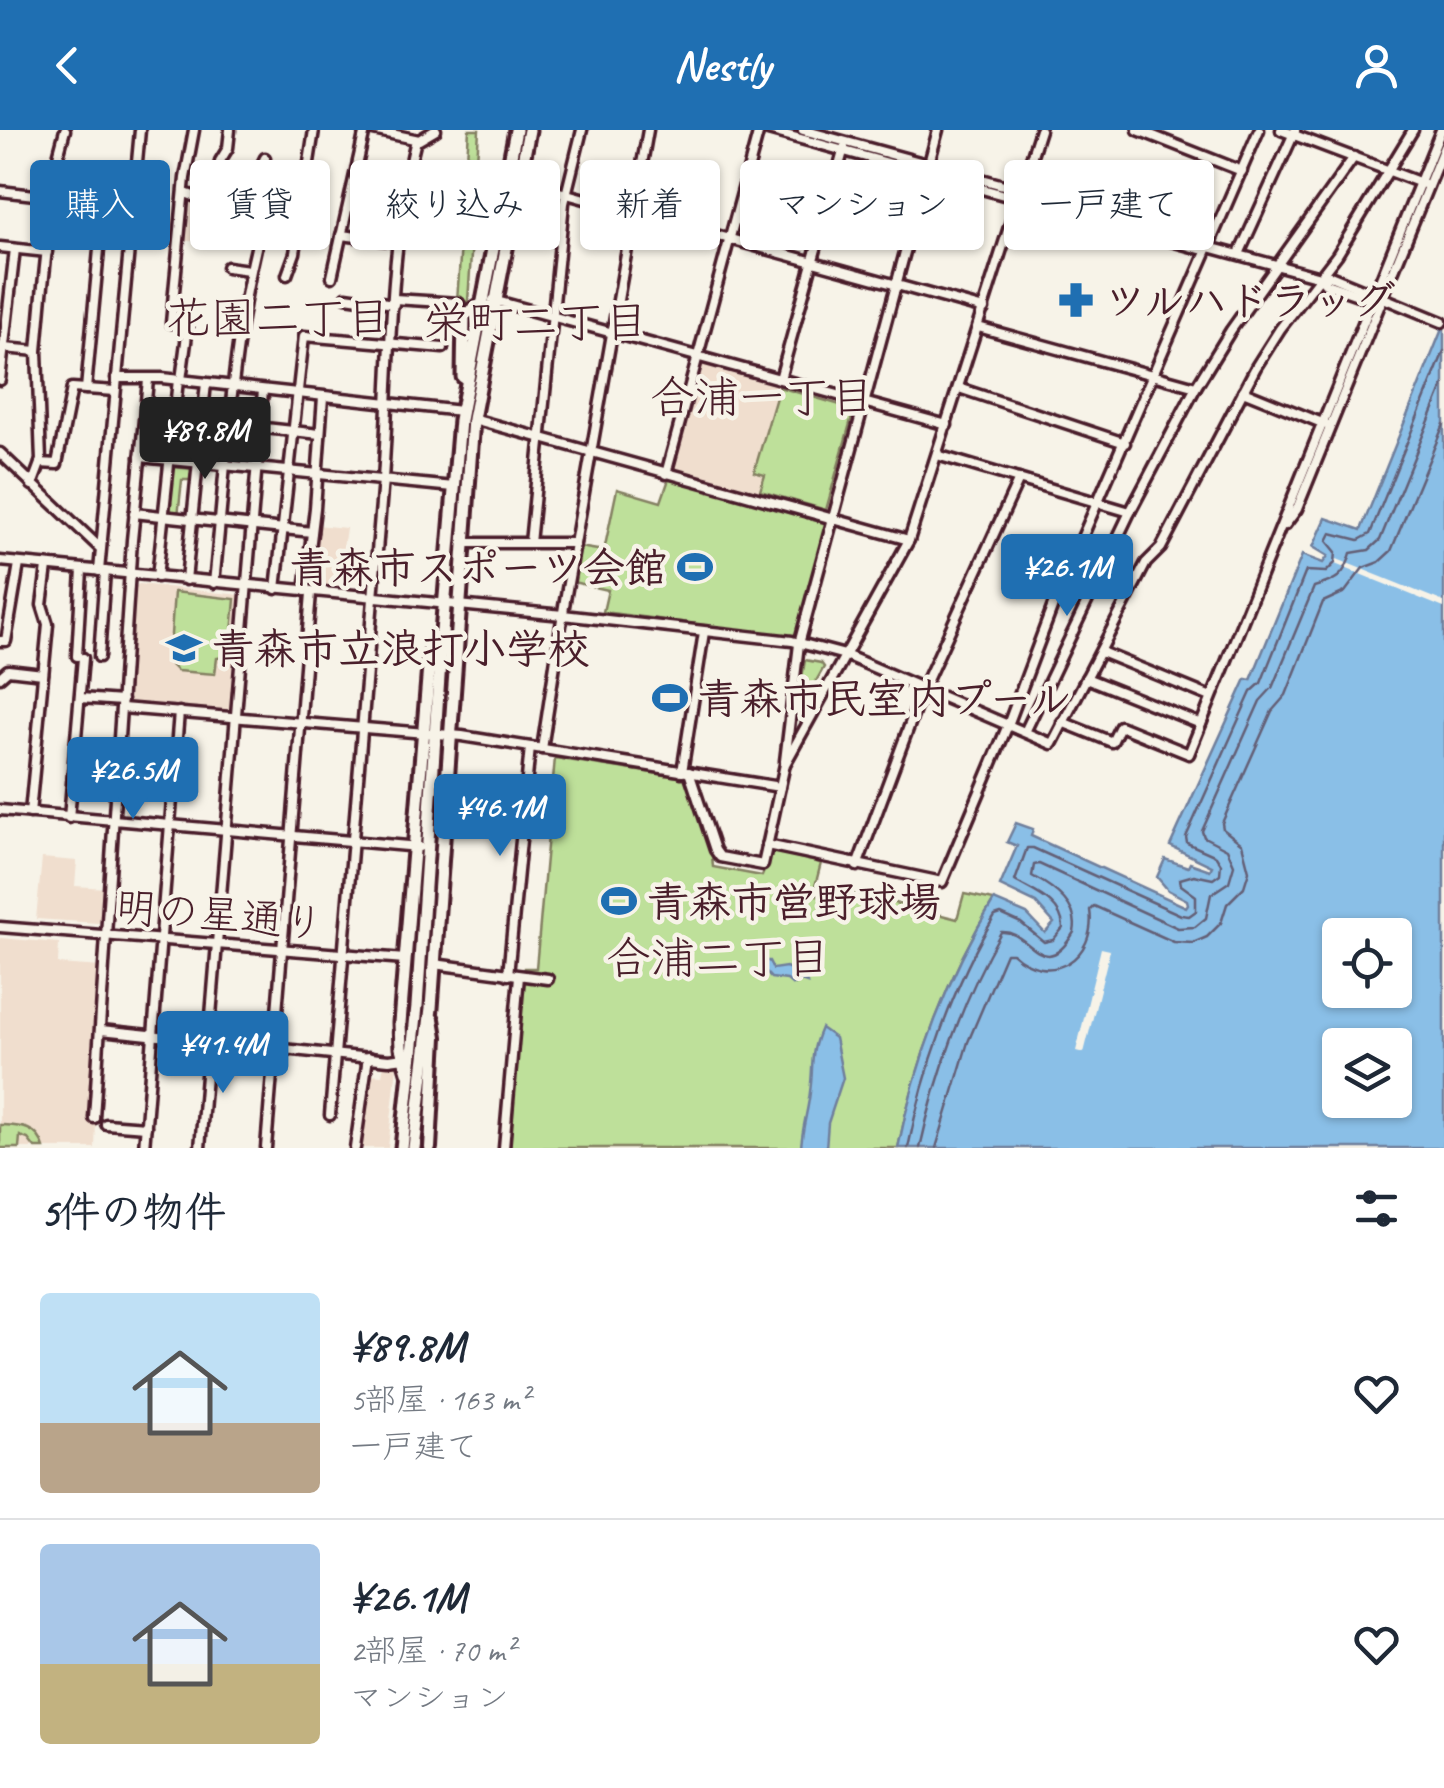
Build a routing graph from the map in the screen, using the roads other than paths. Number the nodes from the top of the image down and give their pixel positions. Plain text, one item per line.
1 (65, 130) edge
2 (140, 130) edge
3 (194, 130) edge
4 (230, 130) edge
5 (314, 130) edge
6 (364, 130) edge
7 (373, 130) edge
8 (436, 130) edge
9 (516, 130) edge
10 (529, 130) edge
11 (582, 130) edge
12 (648, 130) edge
13 (759, 130) edge
14 (768, 130) edge
15 (803, 130) edge
16 (938, 130) edge
17 (1040, 130) edge
18 (1138, 130) edge
19 (1260, 130) edge
20 (1280, 130) edge
21 (1412, 130) edge
22 (1442, 130) edge
23 (1295, 132) edge
24 (402, 133) edge
25 (416, 140) junction
26 (844, 146) junction
27 (1444, 147) edge
28 (1354, 157) junction
29 (265, 158) dead end
30 (57, 160) edge
31 (137, 160) edge
32 (411, 160) edge
33 (514, 160) edge
34 (519, 160) edge
35 (643, 160) edge
36 (896, 160) edge
37 (931, 160) edge
38 (1031, 160) edge
39 (1242, 171) junction
40 (1391, 171) junction
41 (1424, 184) junction
42 (0, 191) edge
43 (560, 192) edge
44 (185, 193) junction
45 (30, 194) edge
46 (566, 194) junction
47 (580, 198) edge
48 (342, 235) junction
49 (1214, 235) edge
50 (350, 236) edge
51 (720, 236) edge
52 (729, 238) junction
53 (740, 241) edge
54 (0, 247) edge
55 (1004, 247) edge
56 (1214, 247) edge
57 (15, 249) junction
58 (99, 250) edge
59 (128, 250) edge
60 (397, 250) edge
61 (497, 250) edge
62 (626, 250) edge
63 (768, 250) edge
64 (907, 250) edge
65 (1207, 250) edge
66 (46, 252) joint
67 (1240, 254) junction
68 (812, 262) junction
69 (1278, 265) junction
70 (227, 268) dead end
71 (249, 270) junction
72 (287, 274) dead end
73 (332, 277) dead end
74 (1320, 277) junction
75 (898, 285) junction
76 (346, 297) dead end
77 (1377, 298) junction
78 (486, 301) junction
79 (394, 302) junction
80 (460, 303) dead end
81 (984, 309) junction
82 (552, 316) junction
83 (1442, 322) edge
84 (171, 324) dead end
85 (978, 326) junction
86 (188, 327) dead end
87 (612, 332) junction
88 (391, 343) junction
89 (4, 348) junction
90 (443, 348) dead end
91 (37, 351) junction
92 (698, 356) junction
93 (1154, 376) junction
94 (116, 378) junction
95 (780, 379) junction
96 (0, 380) edge
97 (148, 380) junction
98 (179, 380) junction
99 (206, 383) junction
100 (234, 386) junction
101 (1196, 387) junction
102 (958, 388) junction
103 (86, 389) junction
104 (115, 390) junction
105 (263, 390) junction
106 (1243, 391) junction
107 (296, 394) junction
108 (323, 396) junction
109 (865, 402) junction
110 (388, 404) junction
111 (461, 411) junction
112 (144, 415) junction
113 (174, 418) junction
114 (473, 419) junction
115 (202, 422) junction
116 (230, 424) junction
117 (947, 425) junction
118 (1326, 425) junction
119 (260, 428) junction
120 (292, 431) junction
121 (320, 434) junction
122 (538, 439) junction
123 (1125, 443) junction
124 (591, 453) junction
125 (0, 454) edge
126 (937, 455) junction
127 (140, 457) junction
128 (169, 460) junction
129 (198, 462) junction
130 (40, 463) junction
131 (225, 466) junction
132 (14, 468) junction
133 (256, 469) junction
134 (0, 470) edge
135 (288, 472) junction
136 (666, 474) junction
137 (317, 476) junction
138 (1019, 479) junction
139 (382, 482) junction
140 (32, 485) junction
141 (454, 487) junction
142 (1098, 502) junction
143 (1130, 512) junction
144 (134, 513) junction
145 (163, 516) junction
146 (833, 519) junction
147 (192, 520) junction
148 (220, 522) junction
149 (251, 526) junction
150 (282, 529) junction
151 (312, 532) junction
152 (909, 540) junction
153 (464, 542) junction
154 (575, 543) junction
155 (530, 544) junction
156 (100, 548) junction
157 (0, 561) edge
158 (19, 564) junction
159 (47, 567) junction
160 (82, 570) junction
161 (102, 571) junction
162 (131, 574) junction
163 (157, 578) junction
164 (186, 580) junction
165 (214, 583) junction
166 (246, 586) junction
167 (276, 589) junction
168 (308, 592) junction
169 (372, 599) junction
170 (444, 605) junction
171 (460, 606) junction
172 (562, 616) junction
173 (704, 632) junction
174 (0, 641) edge
175 (799, 644) junction
176 (1101, 652) junction
177 (99, 656) dead end
178 (845, 656) junction
179 (42, 674) junction
180 (0, 676) edge
181 (1086, 678) junction
182 (923, 689) junction
183 (1212, 697) junction
184 (80, 698) junction
185 (122, 704) junction
186 (179, 712) junction
187 (236, 717) junction
188 (300, 722) junction
189 (1062, 722) junction
190 (1201, 724) junction
191 (1008, 725) junction
192 (362, 727) junction
193 (1025, 732) junction
194 (430, 733) junction
195 (450, 735) junction
196 (530, 747) junction
197 (542, 749) junction
198 (785, 764) junction
199 (686, 772) junction
200 (780, 787) junction
201 (447, 797) junction
202 (524, 808) junction
203 (0, 810) edge
204 (30, 813) junction
205 (68, 818) junction
206 (115, 822) junction
207 (170, 826) junction
208 (226, 831) junction
209 (291, 836) junction
210 (353, 841) junction
211 (768, 845) junction
212 (421, 847) junction
213 (857, 866) junction
214 (0, 927) edge
215 (107, 935) junction
216 (161, 940) junction
217 (217, 944) junction
218 (282, 950) junction
219 (344, 954) junction
220 (406, 959) junction
221 (420, 961) junction
222 (434, 964) junction
223 (508, 974) junction
224 (519, 976) junction
225 (548, 979) dead end
226 (431, 1008) junction
227 (101, 1030) junction
228 (154, 1034) junction
229 (209, 1040) junction
230 (274, 1047) junction
231 (336, 1053) junction
232 (368, 1057) junction
233 (404, 1058) junction
234 (410, 1079) junction
235 (330, 1115) dead end
236 (94, 1118) dead end
237 (106, 1124) dead end
238 (146, 1127) junction
239 (144, 1147) edge
240 (157, 1148) edge
241 (200, 1148) edge
242 (266, 1148) edge
243 (355, 1148) edge
244 (402, 1148) edge
245 (414, 1148) edge
246 (430, 1148) edge
247 (504, 1148) edge

1 - 30 street
2 - 31 street
3 - 44 street
4 - 44 street
5 - 72 street
6 - 48 street
7 - 24 street
8 - 25 street
9 - 33 highway
10 - 34 highway
11 - 46 street
12 - 35 street
13 - 52 street
14 - 26 street
15 - 26 street
16 - 37 street
17 - 38 street
18 - 39 street
19 - 39 street
20 - 23 street
21 - 40 street
22 - 41 street
23 - 28 street
23 - 67 street
24 - 25 street
25 - 32 street
26 - 36 street
26 - 68 street
27 - 41 street
28 - 40 street
28 - 69 street
29 - 71 street
39 - 49 street
40 - 41 street
40 - 74 street
41 - 77 street
42 - 45 street
43 - 46 street
44 - 84 street
46 - 47 street
46 - 82 street
48 - 50 street
48 - 73 street
51 - 52 street
52 - 53 street
52 - 92 street
54 - 57 street
55 - 81 street
56 - 67 street
57 - 66 street
57 - 89 street
58 - 103 street
59 - 94 street
60 - 79 street
61 - 78 highway
62 - 87 street
63 - 68 street
64 - 75 street
65 - 93 street
66 - 91 street
67 - 69 street
68 - 75 street
68 - 95 street
69 - 74 street
69 - 101 street
70 - 71 street
71 - 100 street
74 - 77 street
74 - 106 street
75 - 81 street
75 - 109 street
76 - 79 street
77 - 83 street
77 - 118 street
78 - 82 street
78 - 111 highway
78 - 114 highway
79 - 80 street
79 - 88 street
81 - 85 street
82 - 87 street
82 - 122 street
85 - 93 street
85 - 102 street
86 - 98 street
87 - 92 street
87 - 124 street
88 - 90 street
88 - 107 street
88 - 110 street
89 - 91 street
89 - 96 street
91 - 130 street
92 - 95 street
92 - 136 street
93 - 101 street
93 - 123 street
94 - 97 street
94 - 104 street
95 - 109 street
97 - 98 street
97 - 112 street
98 - 99 street
98 - 113 street
99 - 100 street
99 - 115 street
100 - 105 street
100 - 116 street
101 - 143 street
102 - 117 street
102 - 123 street
103 - 104 street
103 - 130 street
104 - 156 street
105 - 107 street
105 - 119 street
106 - 118 street
106 - 176 street
107 - 108 street
107 - 120 street
108 - 110 street
108 - 121 street
109 - 117 street
109 - 146 street
110 - 111 street
110 - 139 street
111 - 141 highway
112 - 113 street
112 - 127 street
113 - 115 street
113 - 128 street
114 - 122 street
114 - 153 highway
115 - 116 street
115 - 129 street
116 - 119 street
116 - 131 street
117 - 126 street
118 - 183 street
119 - 120 street
119 - 133 street
120 - 121 street
120 - 135 street
121 - 137 street
122 - 124 street
122 - 155 street
123 - 142 street
124 - 136 street
124 - 154 street
125 - 132 street
126 - 138 street
126 - 152 street
127 - 128 street
127 - 144 street
128 - 129 street
128 - 145 street
129 - 131 street
129 - 147 street
130 - 140 street
131 - 133 street
131 - 148 street
132 - 134 street
132 - 140 street
133 - 135 street
133 - 149 street
135 - 137 street
135 - 150 street
136 - 146 street
137 - 139 street
137 - 151 street
138 - 142 street
138 - 182 street
139 - 141 street
139 - 169 street
140 - 156 street
141 - 170 highway
142 - 143 street
142 - 191 street
143 - 193 street
144 - 145 street
144 - 162 street
145 - 147 street
145 - 163 street
146 - 152 street
146 - 175 street
147 - 148 street
147 - 164 street
148 - 149 street
148 - 165 street
149 - 150 street
149 - 166 street
150 - 151 street
150 - 167 street
151 - 168 street
152 - 178 street
153 - 155 street
153 - 171 highway
154 - 155 street
154 - 172 street
156 - 161 street
157 - 158 street
158 - 159 street
158 - 174 street
159 - 160 street
159 - 179 street
160 - 161 street
160 - 184 street
161 - 162 street
161 - 177 street
162 - 163 street
162 - 185 street
163 - 164 street
164 - 165 street
165 - 166 street
166 - 167 street
166 - 187 street
167 - 168 street
168 - 169 street
168 - 188 street
169 - 170 street
169 - 192 street
170 - 171 street
170 - 194 highway
171 - 172 street
171 - 195 highway
172 - 173 street
172 - 197 street
173 - 175 street
173 - 199 street
175 - 178 street
175 - 198 street
176 - 181 street
176 - 183 street
178 - 182 street
178 - 198 street
179 - 180 street
179 - 204 street
181 - 189 street
181 - 190 street
182 - 191 street
182 - 213 street
183 - 190 street
184 - 185 street
184 - 205 street
185 - 186 street
185 - 206 street
186 - 187 street
186 - 207 street
187 - 188 street
187 - 208 street
188 - 192 street
188 - 209 street
189 - 190 street
189 - 193 street
191 - 193 street
191 - 213 street
192 - 194 street
192 - 210 street
194 - 195 street
194 - 212 highway
195 - 196 street
195 - 201 highway
196 - 197 street
196 - 202 street
197 - 199 street
198 - 200 street
199 - 200 street
199 - 211 street
200 - 211 street
201 - 202 street
201 - 222 highway
202 - 223 street
203 - 204 street
204 - 205 street
205 - 206 street
206 - 207 street
206 - 215 street
207 - 208 street
207 - 216 street
208 - 209 street
208 - 217 street
209 - 210 street
209 - 218 street
210 - 212 street
210 - 219 street
211 - 213 street
212 - 220 highway
212 - 221 highway
214 - 215 street, 明の星通り
215 - 216 street, 明の星通り
215 - 227 street
216 - 217 street, 明の星通り
216 - 228 street
217 - 218 street, 明の星通り
217 - 229 street
218 - 219 street, 明の星通り
218 - 230 street
219 - 220 street, 明の星通り
219 - 231 street
220 - 221 street, 明の星通り
220 - 233 highway
221 - 222 street, 明の星通り
221 - 234 highway
222 - 223 street, 明の星通り
222 - 226 highway
223 - 224 street, 明の星通り
224 - 225 street, 明の星通り
224 - 247 street
226 - 245 highway
226 - 246 main road
227 - 228 street
227 - 236 street
228 - 229 street
228 - 238 street
229 - 230 street
229 - 241 street
230 - 231 street
230 - 242 street
231 - 232 street
231 - 235 street
232 - 233 street
232 - 243 street
233 - 234 highway
234 - 244 highway
237 - 238 street
238 - 239 street
239 - 240 street

